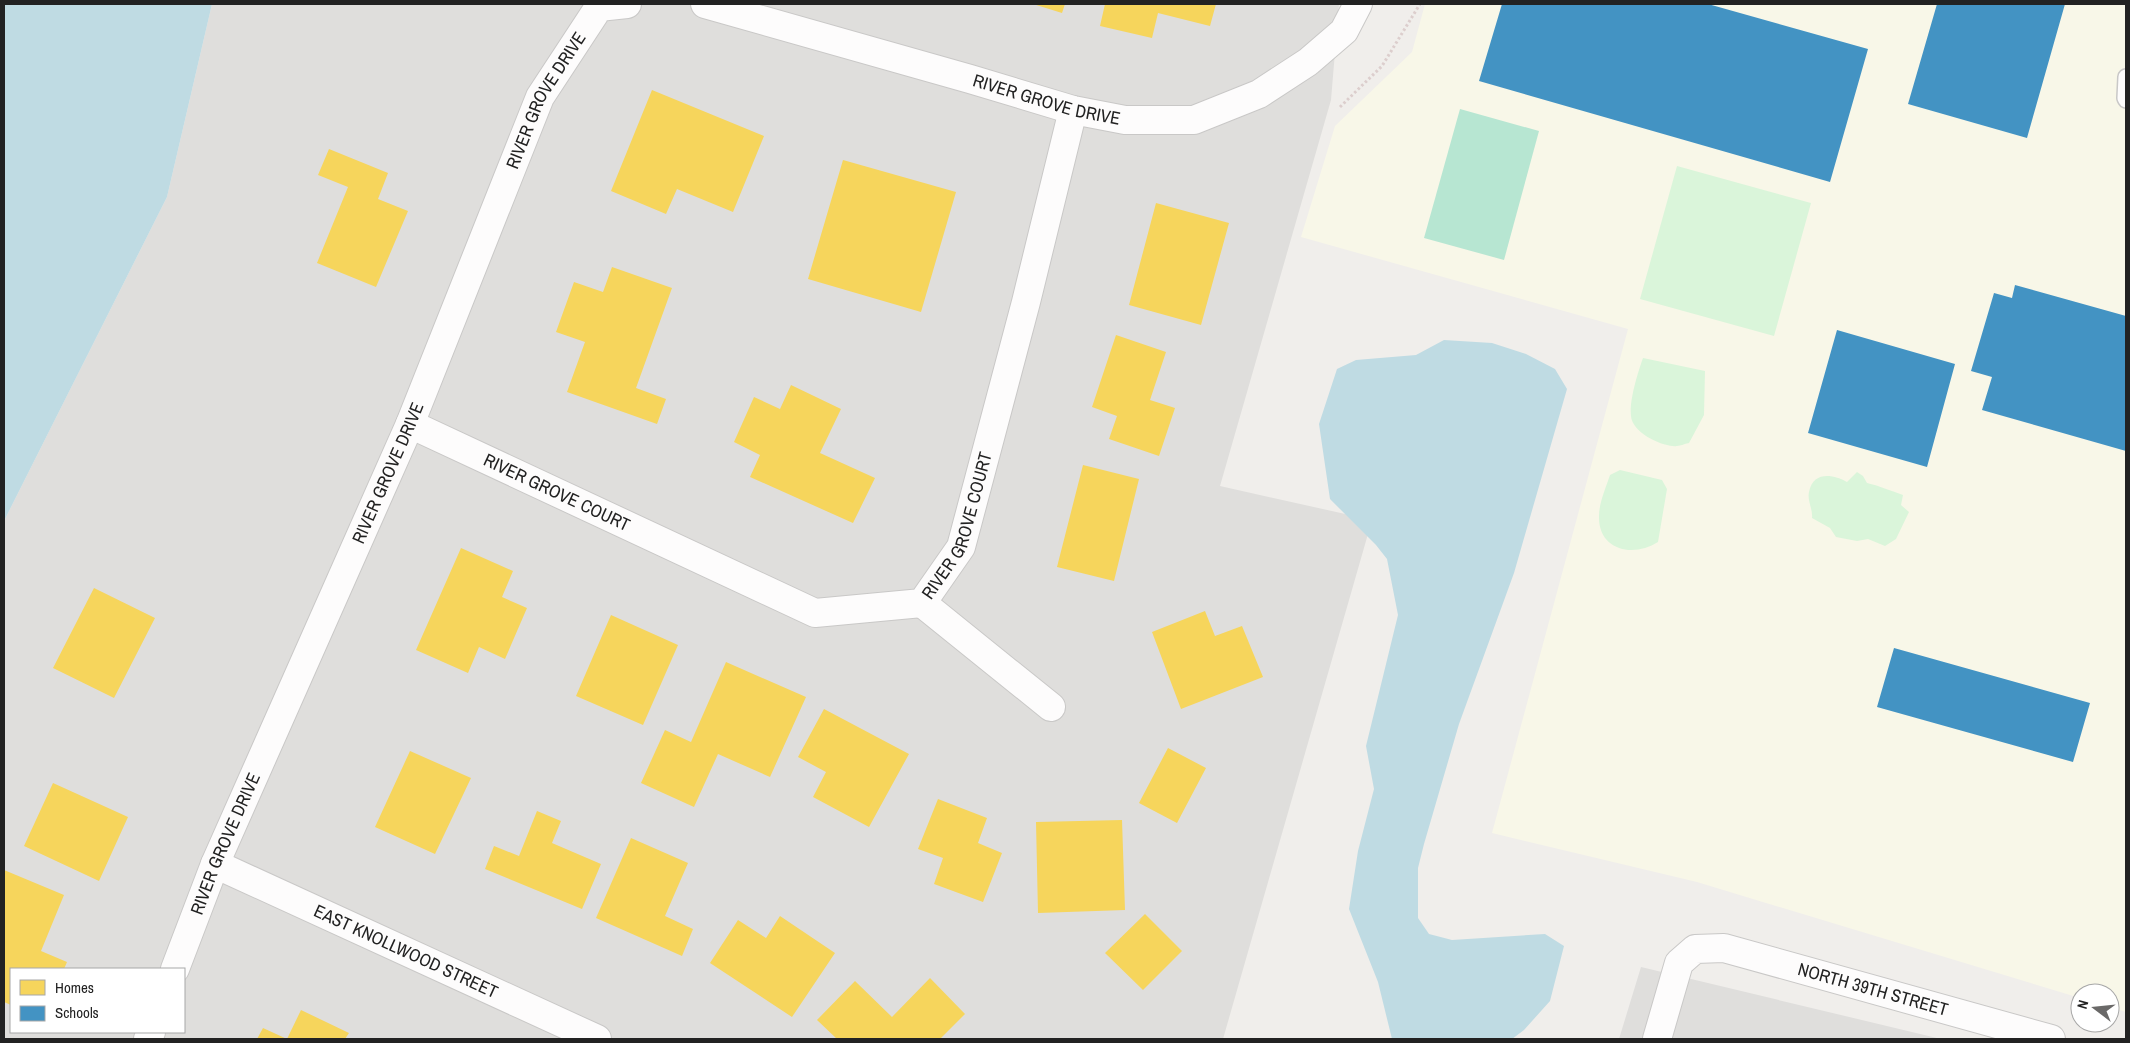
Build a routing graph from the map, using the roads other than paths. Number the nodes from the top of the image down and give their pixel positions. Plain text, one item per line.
1 (627, 4) edge
2 (704, 4) edge
3 (1358, 4) edge
4 (2126, 77) edge
5 (2126, 100) edge
6 (1073, 110) junction
7 (410, 424) junction
8 (922, 603) junction
9 (1052, 706) dead end
10 (215, 864) junction
11 (175, 968) edge
12 (597, 1039) edge
13 (1657, 1039) edge
14 (2050, 1039) edge

1 - 7 street, RIVER GROVE DRIVE
2 - 6 street, RIVER GROVE DRIVE
3 - 6 street, RIVER GROVE DRIVE
4 - 5 lane
6 - 8 street, RIVER GROVE COURT
7 - 8 street, RIVER GROVE COURT
7 - 10 street, RIVER GROVE DRIVE
8 - 9 street
10 - 11 street, RIVER GROVE DRIVE
10 - 12 street, EAST KNOLLWOOD STREET
13 - 14 street, NORTH 39TH STREET

